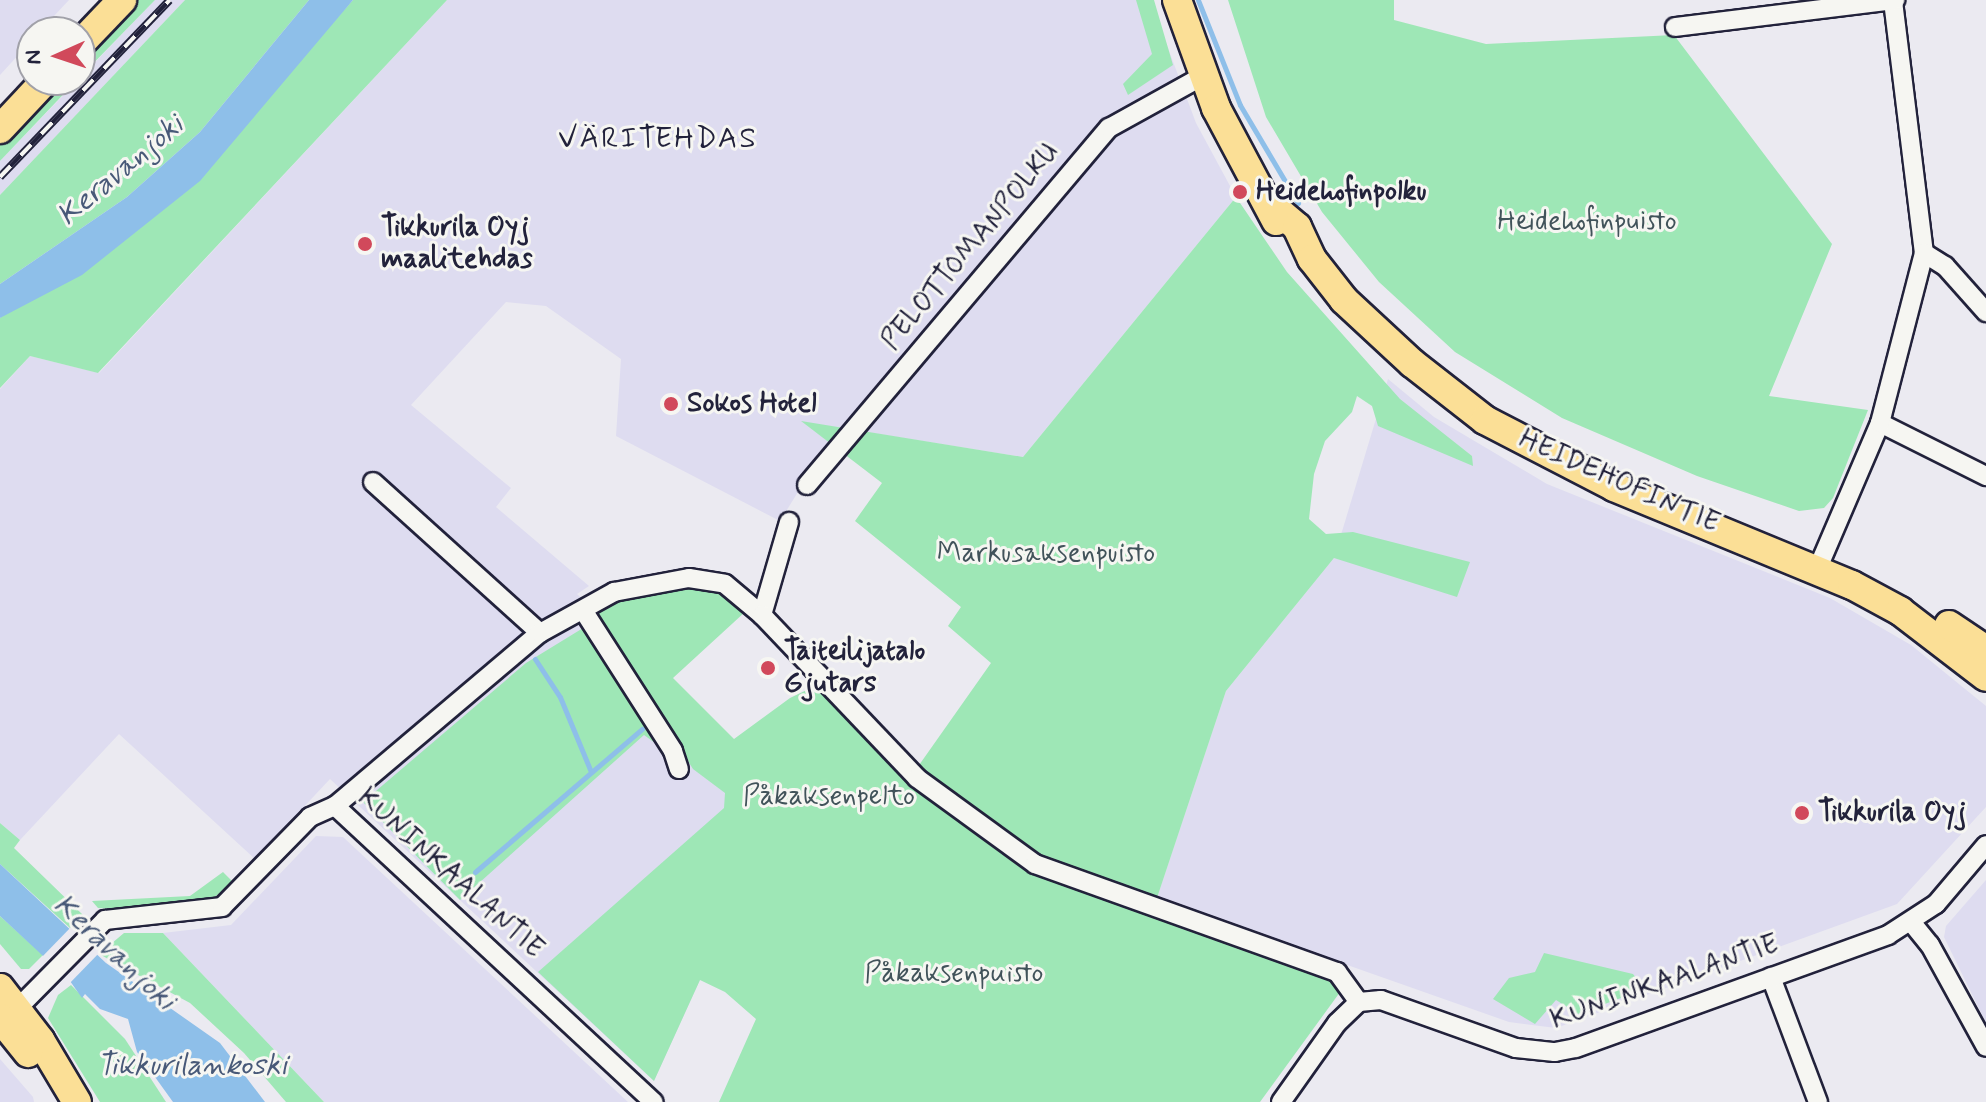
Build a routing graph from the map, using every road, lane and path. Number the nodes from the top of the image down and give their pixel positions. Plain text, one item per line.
1 (99, 0) edge
2 (122, 0) edge
3 (1177, 0) edge
4 (1894, 0) edge
5 (1786, 8) edge
6 (84, 16) edge
7 (96, 27) edge
8 (1675, 27) dead end
9 (1203, 76) junction
10 (16, 88) edge
11 (31, 96) edge
12 (0, 105) edge
13 (0, 129) edge
14 (1924, 253) junction
15 (1986, 312) edge
16 (1880, 423) junction
17 (1986, 476) edge
18 (373, 482) dead end
19 (807, 485) dead end
20 (789, 522) dead end
21 (1820, 564) junction
22 (583, 610) junction
23 (762, 615) junction
24 (540, 633) junction
25 (1986, 650) edge
26 (1986, 677) edge
27 (679, 769) dead end
28 (335, 806) junction
29 (1986, 845) edge
30 (1912, 923) junction
31 (1771, 977) junction
32 (1359, 1002) junction
33 (4, 1012) edge
34 (1986, 1047) edge
35 (64, 1102) edge
36 (77, 1102) edge
37 (654, 1102) edge
38 (1281, 1102) edge
39 (1818, 1102) edge

1 - 6 main road
2 - 7 main road
3 - 9 main road, HEIDEHOFINTIE
4 - 5 street
4 - 14 street
5 - 8 street
9 - 19 street, PELOTTOMANPOLKU
9 - 21 main road, HEIDEHOFINTIE
10 - 12 main road
11 - 13 main road
14 - 15 street
14 - 16 street
16 - 17 street
16 - 21 street
18 - 24 street
20 - 23 street
21 - 25 main road, HEIDEHOFINTIE
21 - 26 main road, HEIDEHOFINTIE
22 - 23 street
22 - 24 street
22 - 27 street
23 - 32 street
24 - 28 street
28 - 33 street, KUNINKAALANTIE
28 - 37 street, KUNINKAALANTIE
29 - 30 street, KUNINKAALANTIE
30 - 31 street, KUNINKAALANTIE
30 - 34 street
31 - 32 street, KUNINKAALANTIE
31 - 39 street
32 - 38 street
33 - 35 main road
33 - 36 main road

